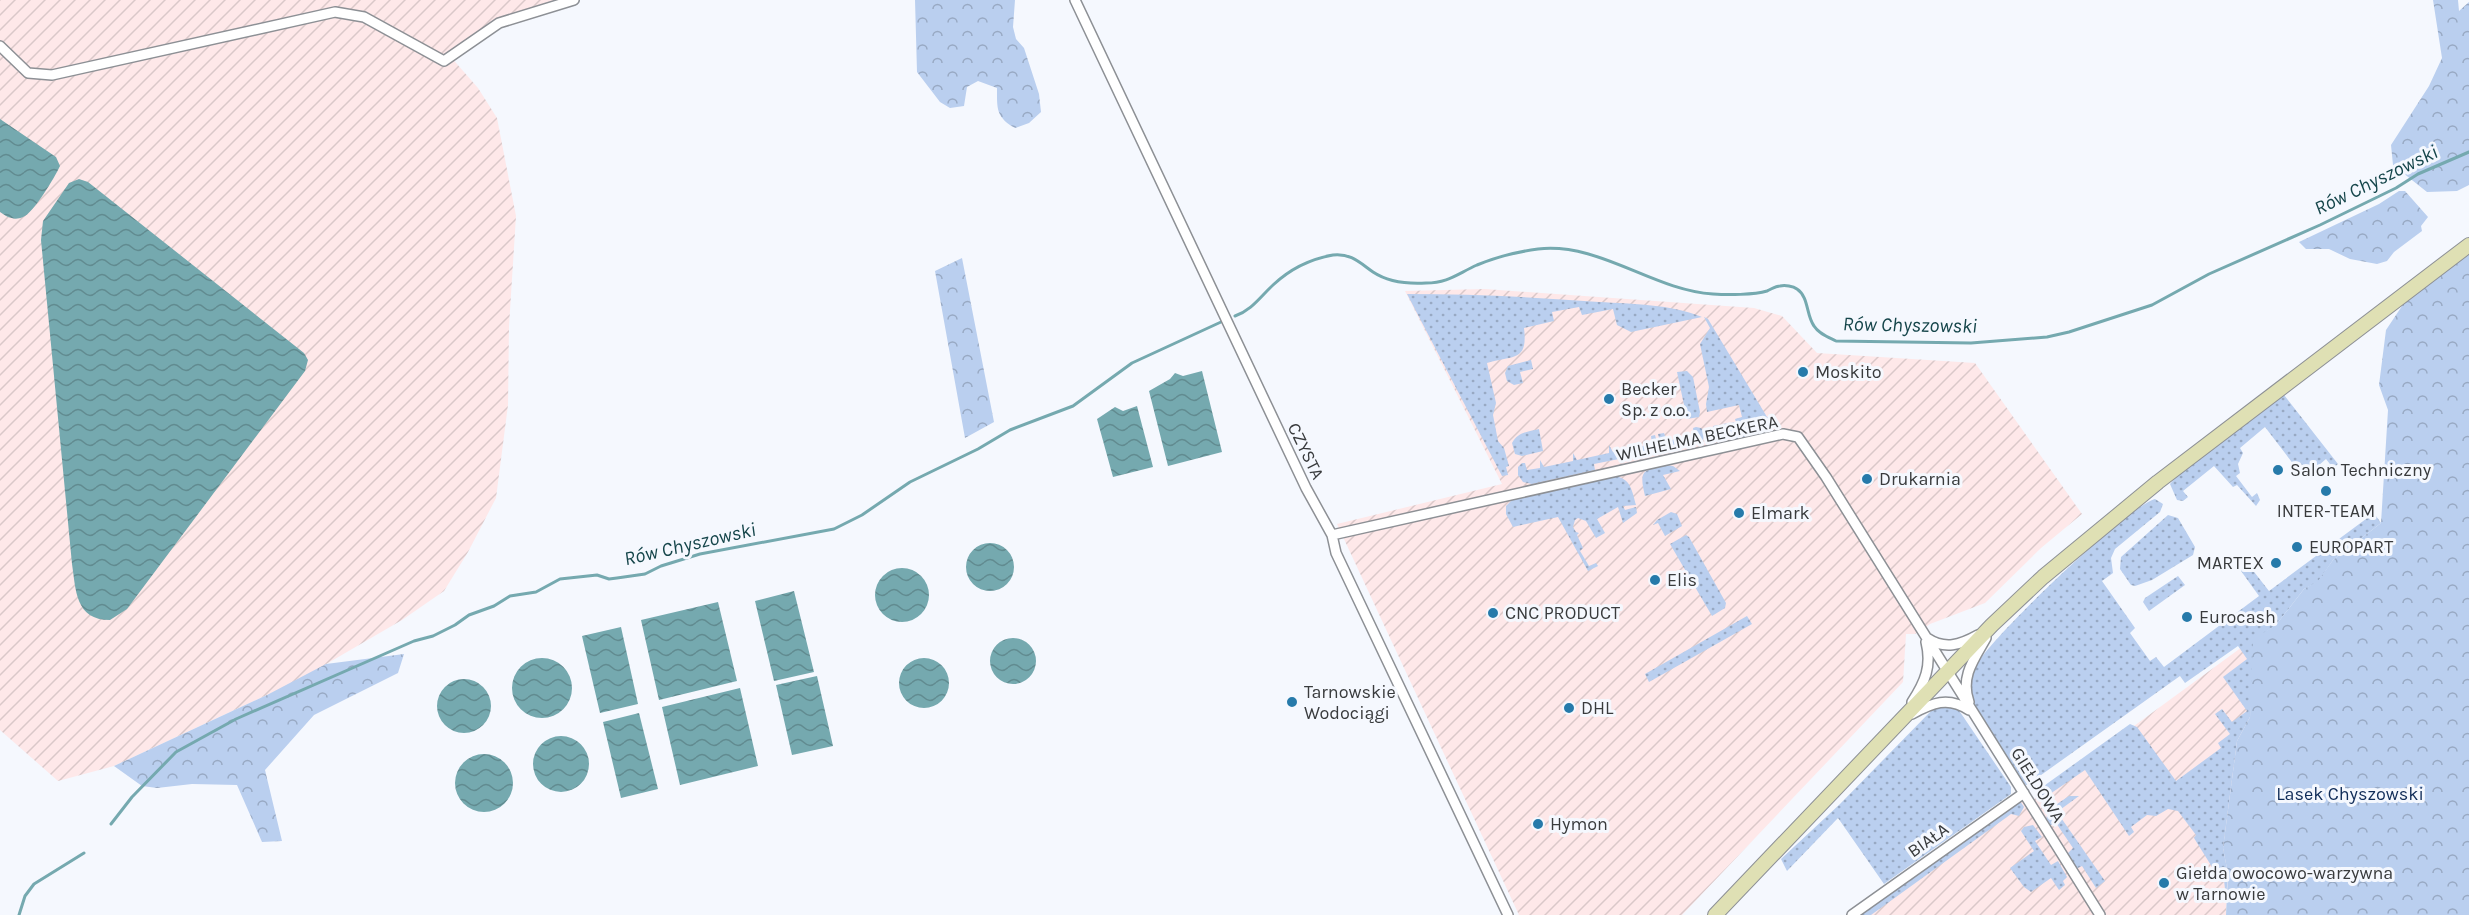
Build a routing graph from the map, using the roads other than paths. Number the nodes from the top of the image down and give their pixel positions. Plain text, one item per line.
1 (574, 0) edge
2 (1075, 0) edge
3 (0, 46) edge
4 (2469, 245) edge
5 (1332, 535) junction
6 (1992, 625) junction
7 (1925, 637) junction
8 (1947, 672) junction
9 (1973, 713) junction
10 (1902, 720) junction
11 (2024, 793) junction
12 (1508, 915) edge
13 (1715, 915) edge
14 (1852, 915) edge
15 (2100, 915) edge

1 - 3 street
2 - 5 street, CZYSTA
4 - 6 main road
5 - 7 street, WILHELMA BECKERA
5 - 12 street, CZYSTA
6 - 7 street
6 - 8 main road
6 - 9 street
7 - 8 street, WILHELMA BECKERA
7 - 10 street
8 - 9 street, GIEŁDOWA
8 - 10 main road
9 - 10 street
9 - 11 street, GIEŁDOWA
10 - 13 main road
11 - 14 street, BIAŁA
11 - 15 street, GIEŁDOWA

